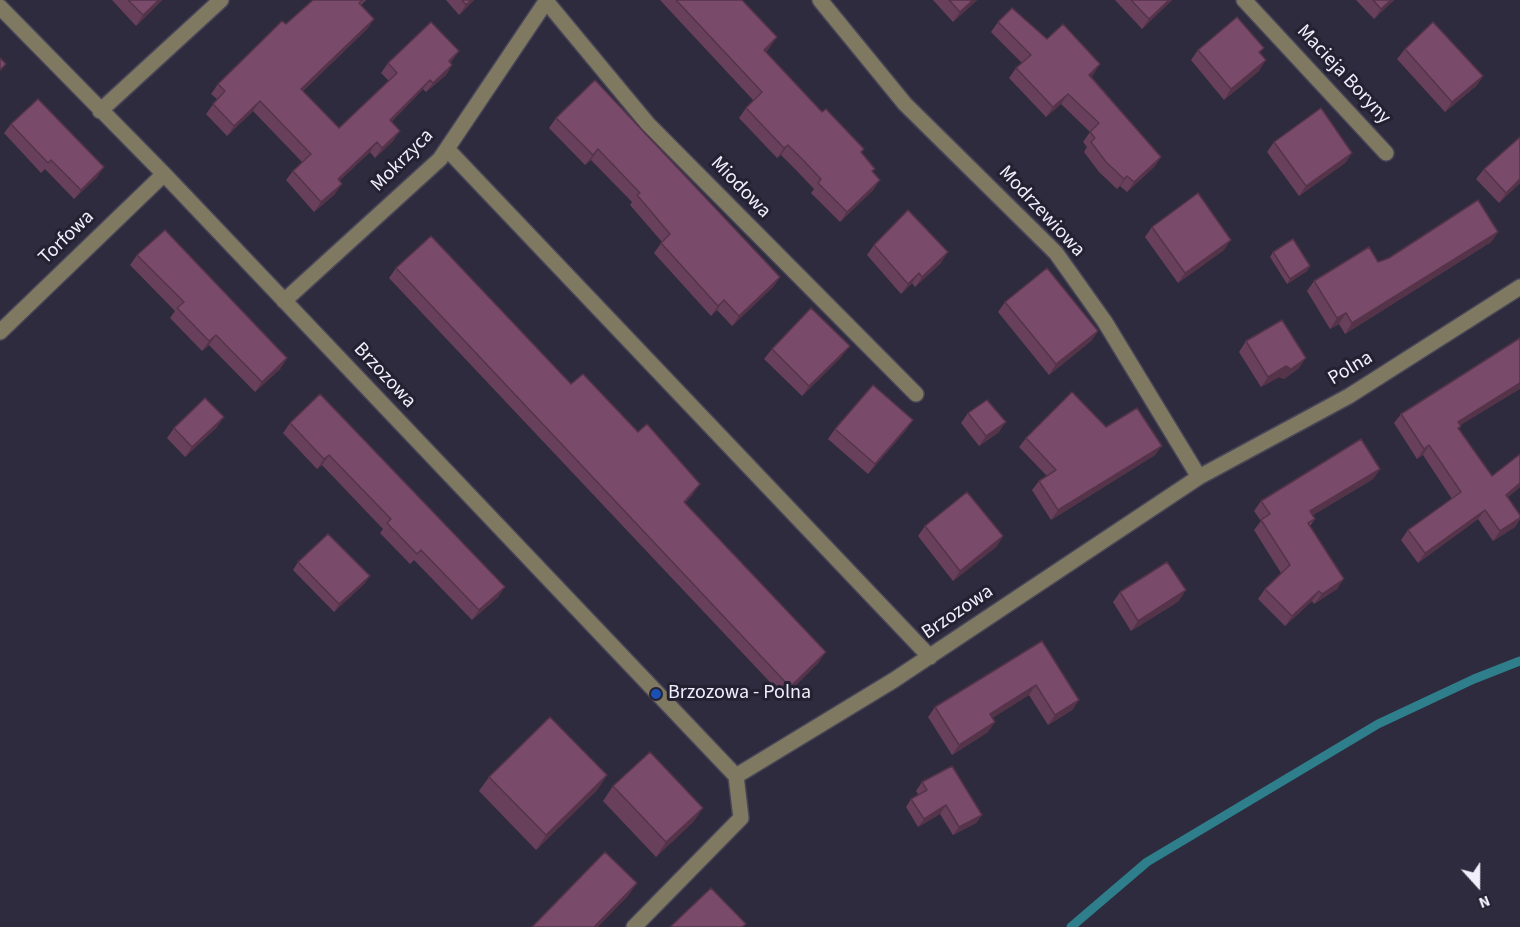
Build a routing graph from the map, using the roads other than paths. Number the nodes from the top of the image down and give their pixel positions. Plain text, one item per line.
1 (221, 0) edge
2 (820, 0) edge
3 (1244, 0) edge
4 (547, 1) edge
5 (0, 7) edge
6 (100, 111) junction
7 (447, 149) junction
8 (1386, 153) dead end
9 (164, 174) junction
10 (1520, 287) edge
11 (284, 301) junction
12 (0, 332) edge
13 (916, 394) dead end
14 (1198, 477) junction
15 (930, 657) junction
16 (736, 776) junction
17 (634, 927) edge

1 - 6 street
2 - 14 street, Modrzewiowa
3 - 8 street, Macieja Boryny
4 - 7 street, Mokrzyca
4 - 13 street, Miodowa
5 - 6 street, Brzozowa
6 - 9 street, Brzozowa
7 - 11 street, Mokrzyca
7 - 15 street
9 - 11 street, Brzozowa
9 - 12 street, Torfowa
10 - 14 street, Polna
11 - 16 street, Brzozowa
14 - 15 street, Brzozowa
15 - 16 street, Brzozowa
16 - 17 street

